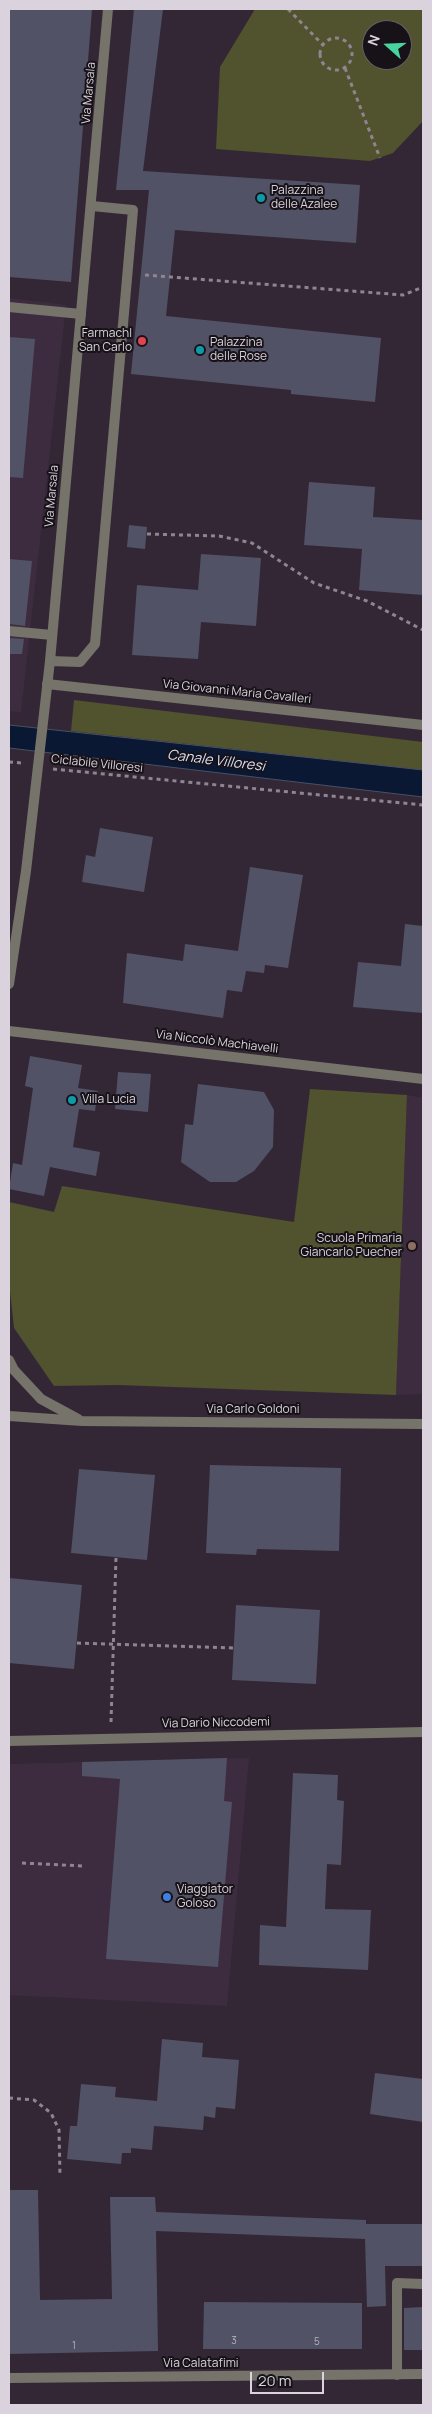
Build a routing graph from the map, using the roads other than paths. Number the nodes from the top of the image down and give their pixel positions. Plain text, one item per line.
1 (108, 9) edge
2 (92, 206) junction
3 (9, 307) edge
4 (81, 314) junction
5 (9, 631) edge
6 (52, 635) junction
7 (50, 661) junction
8 (47, 684) junction
9 (423, 725) edge
10 (9, 984) edge
11 (9, 1031) edge
12 (423, 1079) edge
13 (9, 1360) edge
14 (9, 1416) edge
15 (82, 1421) junction
16 (423, 1424) edge
17 (423, 1732) edge
18 (9, 1741) edge
19 (423, 2284) edge
20 (423, 2374) edge
21 (397, 2375) junction
22 (9, 2378) edge

1 - 2 street, Via Marsala
2 - 4 street, Via Marsala
2 - 7 street
3 - 4 street
4 - 6 street, Via Marsala
5 - 6 street
6 - 7 street, Via Marsala
7 - 8 street, Via Marsala
8 - 9 street, Via Giovanni Maria Cavalleri
8 - 10 street, Via Marsala
11 - 12 street, Via Niccolò Machiavelli
13 - 15 street, Via Carlo Goldoni
14 - 15 street, Via Carlo Goldoni
15 - 16 street, Via Carlo Goldoni
17 - 18 street, Via Dario Niccodemi
19 - 21 street
20 - 21 street, Via Calatafimi
21 - 22 street, Via Calatafimi

